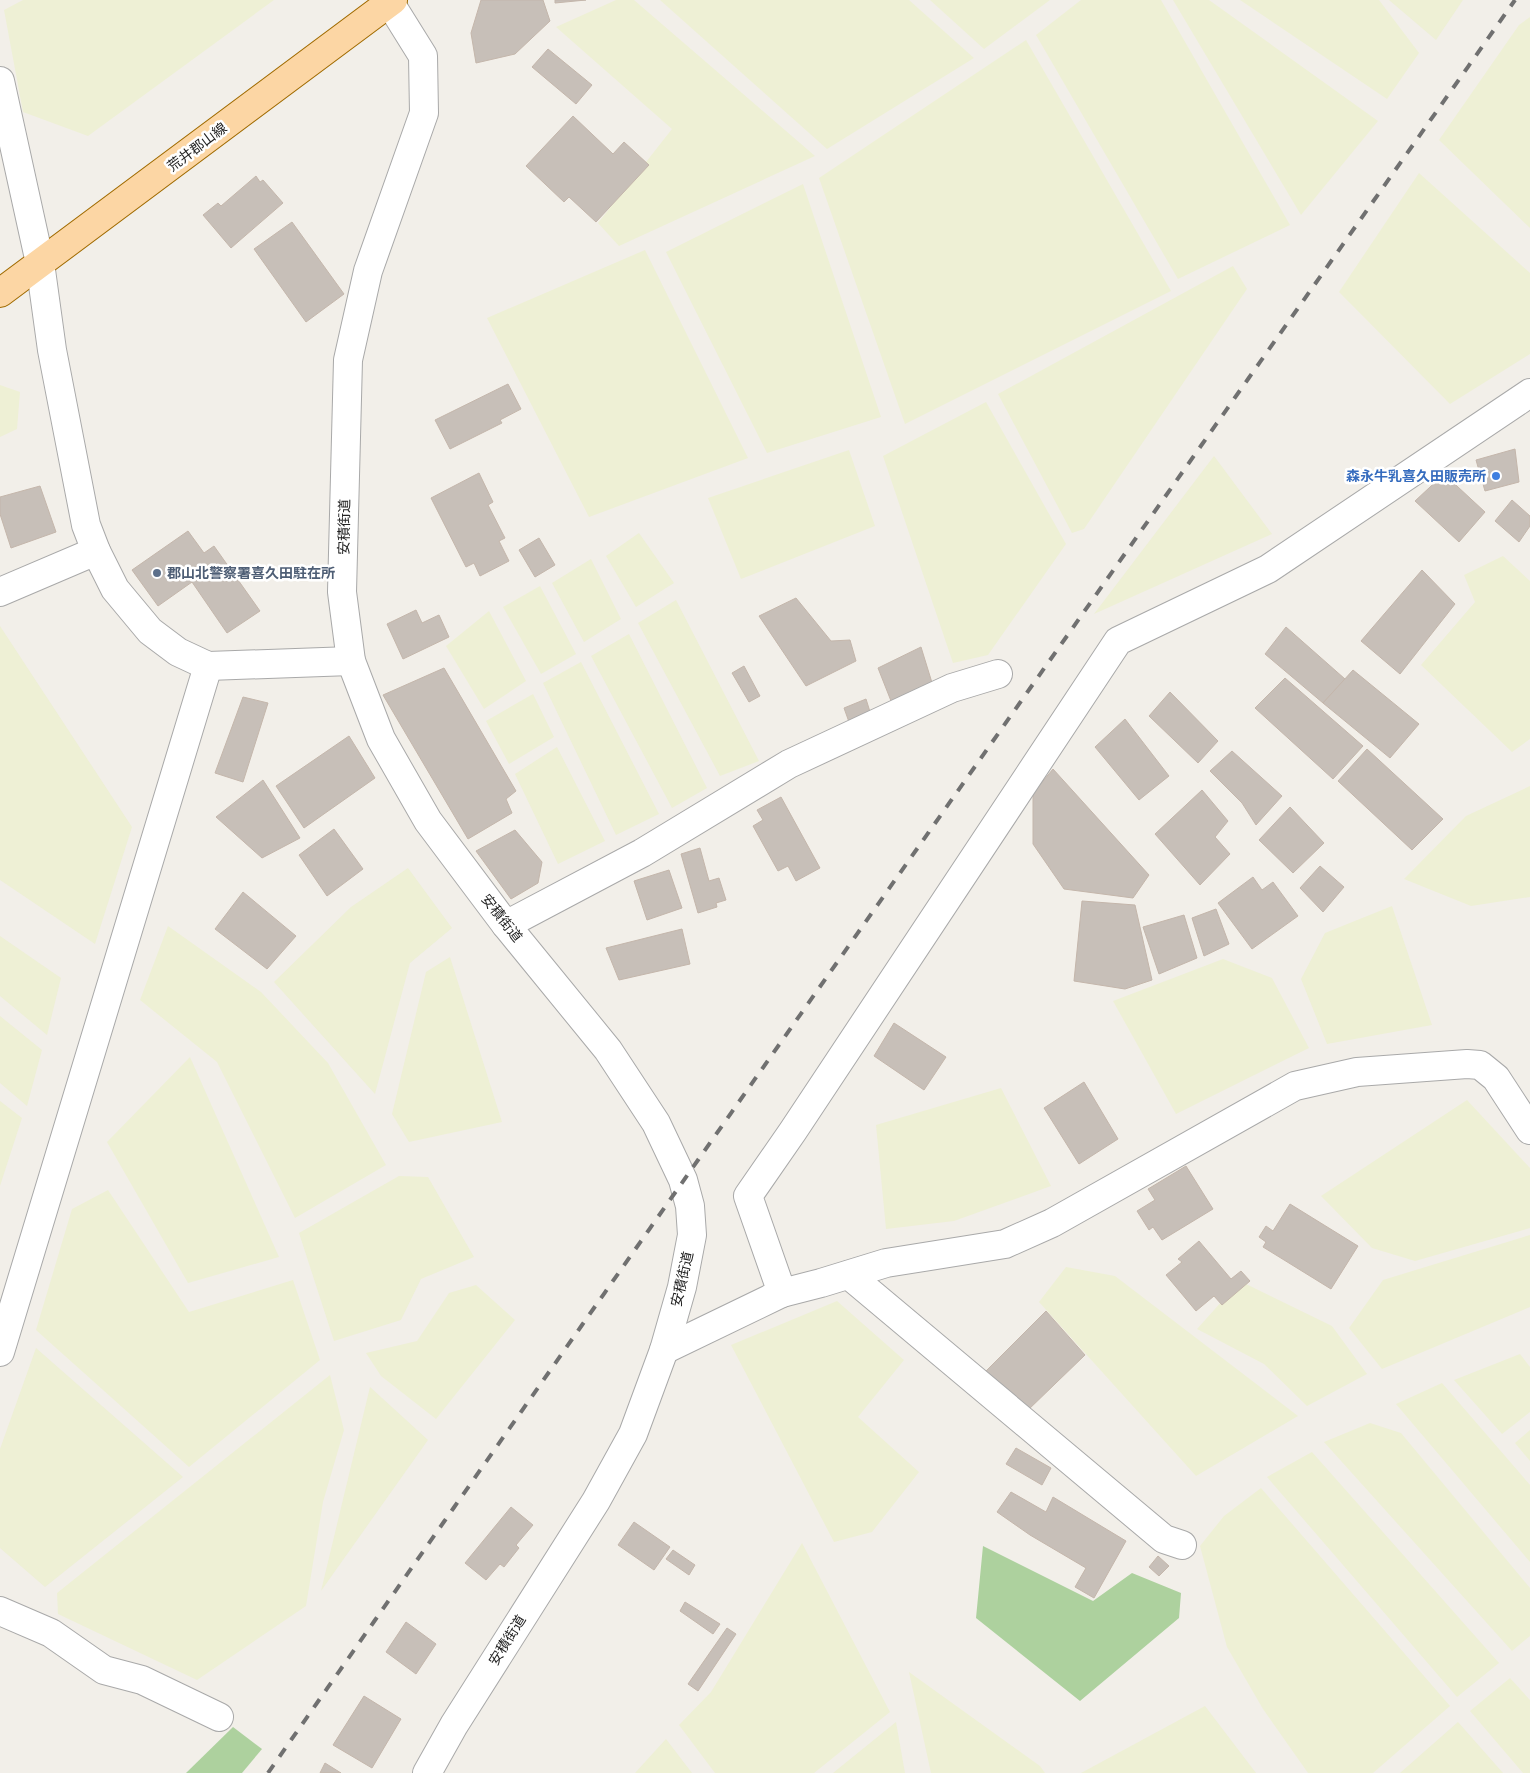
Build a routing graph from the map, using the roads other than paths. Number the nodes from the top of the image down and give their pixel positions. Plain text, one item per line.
1 (391, 1) edge
2 (0, 81) edge
3 (40, 263) junction
4 (0, 293) edge
5 (1530, 393) edge
6 (96, 551) junction
7 (0, 592) edge
8 (350, 660) junction
9 (208, 666) junction
10 (998, 674) dead end
11 (506, 925) junction
12 (1530, 1130) edge
13 (849, 1275) junction
14 (782, 1293) junction
15 (664, 1350) junction
16 (0, 1352) edge
17 (1182, 1545) dead end
18 (0, 1611) edge
19 (219, 1717) dead end
20 (427, 1773) edge

1 - 3 main road, 荒井郡山線
1 - 8 street, 安積街道
2 - 3 street
3 - 4 main road, 荒井郡山線
3 - 6 street
5 - 14 street
6 - 7 street
6 - 9 street
8 - 9 street
8 - 11 street, 安積街道
9 - 16 street
10 - 11 street
11 - 15 street, 安積街道
12 - 13 street
13 - 14 street
13 - 17 street
14 - 15 street
15 - 20 street, 安積街道
18 - 19 street

